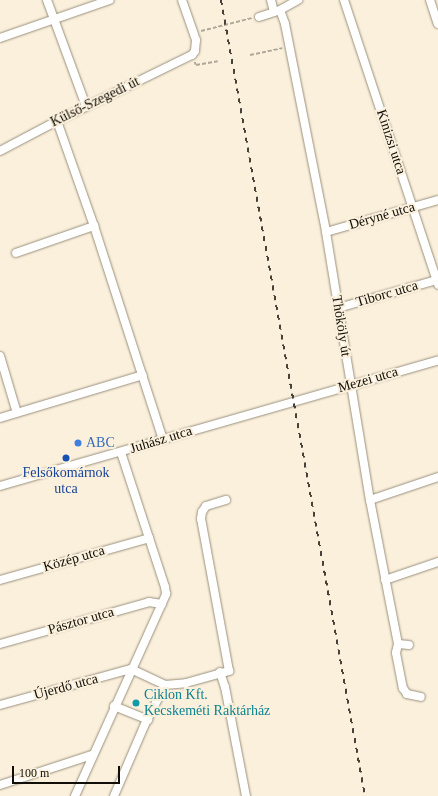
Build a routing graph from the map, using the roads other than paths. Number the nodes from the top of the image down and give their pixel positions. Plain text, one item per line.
1 (47, 0) edge
2 (110, 0) edge
3 (182, 0) edge
4 (271, 0) edge
5 (298, 0) edge
6 (344, 0) edge
7 (430, 0) edge
8 (277, 11) junction
9 (259, 17) road end
10 (54, 18) junction
11 (438, 24) edge
12 (0, 38) edge
13 (86, 106) junction
14 (57, 121) junction
15 (0, 151) edge
16 (438, 200) edge
17 (413, 207) junction
18 (94, 226) junction
19 (326, 232) junction
20 (16, 253) dead end
21 (437, 282) edge
22 (338, 308) junction
23 (0, 356) edge
24 (438, 360) edge
25 (143, 375) junction
26 (351, 386) junction
27 (299, 401) joint
28 (17, 413) junction
29 (0, 418) edge
30 (164, 439) junction
31 (121, 452) junction
32 (438, 477) edge
33 (0, 486) edge
34 (226, 500) dead end
35 (370, 500) junction
36 (149, 538) junction
37 (438, 562) edge
38 (0, 580) edge
39 (385, 580) junction
40 (162, 604) junction
41 (0, 644) edge
42 (398, 644) junction
43 (409, 645) dead end
44 (131, 669) junction
45 (220, 672) junction
46 (165, 685) junction
47 (421, 697) dead end
48 (0, 705) edge
49 (114, 706) junction
50 (148, 720) junction
51 (92, 755) junction
52 (0, 785) edge
53 (75, 796) edge
54 (114, 796) edge
55 (246, 796) edge

1 - 10 street
2 - 10 street
3 - 13 street, Külső-Szegedi út
4 - 8 street, Thököly út
5 - 8 street
6 - 17 street, Kinizsi utca
7 - 11 street
8 - 9 street
8 - 19 street, Thököly út
10 - 12 street
10 - 13 street
13 - 14 street, Külső-Szegedi út
14 - 15 street, Külső-Szegedi út
14 - 18 street
16 - 17 street, Déryné utca
17 - 19 street, Déryné utca
17 - 21 street, Kinizsi utca
18 - 20 street
18 - 25 street
19 - 22 street, Thököly út
21 - 22 street, Tiborc utca
22 - 26 street, Thököly út
23 - 28 street
24 - 26 street, Mezei utca
25 - 28 street
25 - 30 street
26 - 27 street, Mezei utca
26 - 35 street, Thököly út
27 - 30 street, Juhász utca
28 - 29 street
30 - 31 street, Juhász utca
31 - 33 street, Juhász utca
31 - 36 street
32 - 35 street
34 - 45 street
35 - 39 street, Thököly út
36 - 38 street, Közép utca
36 - 40 street
37 - 39 street
39 - 42 street, Thököly út
40 - 41 street, Pásztor utca
40 - 44 street
42 - 43 street
42 - 47 street, Thököly út
44 - 46 street
44 - 48 street, Újerdő utca
44 - 49 street
45 - 46 street
45 - 55 street
46 - 50 street
49 - 50 street
49 - 51 street
50 - 54 street
51 - 52 street
51 - 53 street

